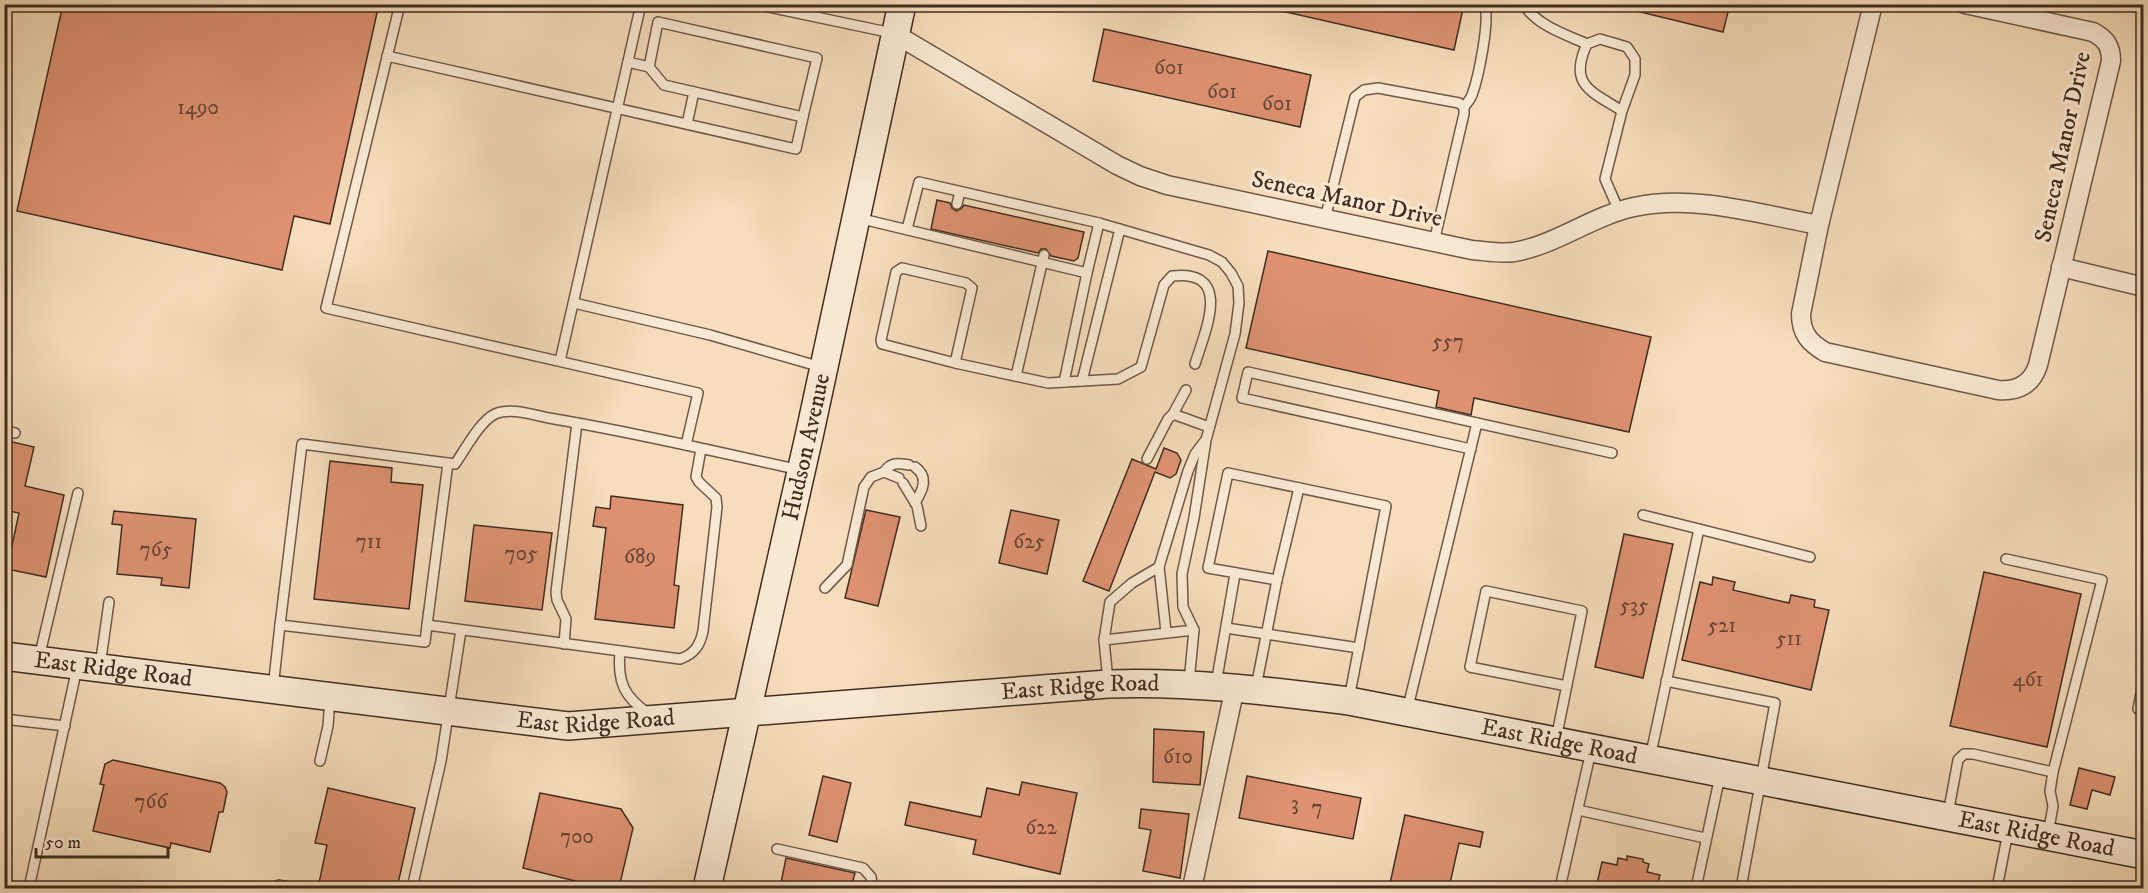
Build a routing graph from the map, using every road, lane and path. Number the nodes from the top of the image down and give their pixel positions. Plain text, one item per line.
1 (400, 4) edge
2 (641, 4) edge
3 (754, 4) edge
4 (902, 4) edge
5 (1484, 4) edge
6 (1523, 4) edge
7 (1873, 4) edge
8 (1965, 4) edge
9 (895, 34) junction
10 (1587, 44) junction
11 (387, 56) junction
12 (628, 62) junction
13 (649, 67) junction
14 (694, 92) junction
15 (1464, 107) junction
16 (618, 108) junction
17 (1622, 111) junction
18 (803, 117) junction
19 (687, 124) junction
20 (960, 192) junction
21 (985, 197) junction
22 (957, 204) dead end
23 (1011, 204) junction
24 (982, 209) dead end
25 (1035, 209) junction
26 (1619, 211) junction
27 (1055, 214) junction
28 (1009, 215) dead end
29 (855, 218) junction
30 (1325, 219) junction
31 (1032, 220) dead end
32 (1099, 224) junction
33 (1052, 225) dead end
34 (1819, 225) junction
35 (907, 229) junction
36 (1120, 230) junction
37 (1434, 242) junction
38 (1043, 258) junction
39 (2061, 267) junction
40 (1087, 273) junction
41 (2144, 287) edge
42 (574, 303) junction
43 (560, 361) junction
44 (955, 363) junction
45 (1195, 364) dead end
46 (824, 368) junction
47 (1016, 376) junction
48 (1082, 381) junction
49 (1064, 382) junction
50 (1186, 390) dead end
51 (1173, 414) junction
52 (577, 423) junction
53 (1477, 423) junction
54 (1209, 427) junction
55 (1206, 440) junction
56 (686, 445) junction
57 (702, 449) junction
58 (1471, 449) junction
59 (1612, 453) dead end
60 (1147, 459) dead end
61 (448, 463) junction
62 (801, 470) junction
63 (884, 471) junction
64 (1299, 488) junction
65 (78, 493) dead end
66 (915, 503) junction
67 (1643, 515) dead end
68 (921, 526) dead end
69 (1699, 529) junction
70 (1809, 557) dead end
71 (2006, 559) dead end
72 (1159, 567) junction
73 (1235, 574) junction
74 (1277, 580) junction
75 (825, 588) dead end
76 (109, 602) dead end
77 (280, 625) junction
78 (427, 626) junction
79 (1226, 628) junction
80 (461, 630) junction
81 (1194, 630) junction
82 (1166, 632) junction
83 (1266, 633) junction
84 (1104, 640) junction
85 (564, 644) junction
86 (1359, 648) junction
87 (620, 651) junction
88 (4, 656) edge
89 (39, 660) junction
90 (89, 667) junction
91 (2144, 678) edge
92 (1666, 681) junction
93 (1108, 684) junction
94 (1189, 684) junction
95 (1236, 687) junction
96 (1567, 687) junction
97 (273, 690) junction
98 (331, 697) junction
99 (1349, 701) junction
100 (2144, 710) edge
101 (747, 711) junction
102 (447, 712) junction
103 (1407, 713) junction
104 (666, 718) junction
105 (4, 719) edge
106 (65, 726) junction
107 (1555, 742) junction
108 (1592, 749) junction
109 (1649, 760) junction
110 (320, 761) dead end
111 (2053, 772) junction
112 (1720, 774) junction
113 (1761, 782) junction
114 (1578, 810) junction
115 (1947, 817) junction
116 (2008, 829) junction
117 (2048, 837) junction
118 (1706, 838) junction
119 (777, 849) dead end
120 (2144, 855) edge
121 (279, 885) dead end
122 (29, 888) edge
123 (293, 888) edge
124 (412, 888) edge
125 (707, 888) edge
126 (873, 888) edge
127 (1192, 888) edge
128 (1560, 888) edge
129 (1696, 888) edge
130 (1741, 888) edge
131 (1997, 888) edge

1 - 11 lane
2 - 12 lane
3 - 9 lane
4 - 9 main road, Hudson Avenue
5 - 15 lane
6 - 10 lane
7 - 34 street, Seneca Manor Drive
8 - 39 street, Seneca Manor Drive
9 - 29 main road, Hudson Avenue
9 - 30 street, Seneca Manor Drive
10 - 17 lane
10 - 17 lane
11 - 16 lane
11 - 43 lane
12 - 13 lane
12 - 16 lane
13 - 14 lane
13 - 18 lane
14 - 18 lane
14 - 19 lane
15 - 30 lane
15 - 37 lane
16 - 19 lane
16 - 42 lane
17 - 26 lane
18 - 19 lane
20 - 21 lane
20 - 22 lane
20 - 35 lane
21 - 23 lane
21 - 24 lane
23 - 25 lane
23 - 28 lane
25 - 27 lane
25 - 31 lane
26 - 34 street, Seneca Manor Drive
26 - 37 street, Seneca Manor Drive
27 - 32 lane
27 - 33 lane
29 - 35 lane
29 - 46 main road, Hudson Avenue
30 - 37 street, Seneca Manor Drive
32 - 36 lane
32 - 40 lane
34 - 39 street, Seneca Manor Drive
35 - 38 lane
36 - 48 lane
36 - 54 lane
38 - 40 lane
38 - 47 lane
39 - 41 street, Seneca Manor Drive
40 - 49 lane
42 - 43 lane
42 - 46 lane
43 - 56 lane
44 - 44 lane
44 - 47 lane
45 - 48 lane
46 - 62 main road, Hudson Avenue
47 - 49 lane
48 - 49 lane
50 - 51 lane
51 - 54 lane
51 - 60 lane
52 - 56 lane
52 - 61 lane
52 - 85 lane
53 - 58 lane
53 - 58 lane
53 - 59 lane
54 - 55 lane
55 - 72 lane
55 - 81 lane
56 - 57 lane
57 - 62 lane
57 - 87 lane
58 - 103 lane
61 - 77 lane
61 - 78 lane
62 - 101 main road, Hudson Avenue
63 - 66 lane
63 - 66 lane
63 - 75 lane
64 - 73 lane
64 - 74 lane
64 - 86 lane
65 - 89 lane
66 - 68 lane
67 - 69 lane
69 - 70 lane
69 - 92 lane
71 - 111 lane
72 - 82 lane
72 - 84 lane
73 - 74 lane
73 - 79 lane
74 - 83 lane
76 - 90 lane
77 - 78 lane
77 - 97 lane
78 - 80 lane
79 - 83 lane
79 - 95 lane
80 - 85 lane
80 - 102 lane
81 - 82 lane
81 - 94 lane
82 - 84 lane
83 - 86 lane
83 - 95 lane
84 - 93 lane
85 - 87 lane
86 - 99 lane
87 - 104 lane
88 - 89 main road, East Ridge Road
89 - 90 main road, East Ridge Road
90 - 97 main road, East Ridge Road
90 - 106 lane
91 - 100 lane
92 - 109 lane
92 - 113 lane
93 - 94 main road, East Ridge Road
93 - 101 main road, East Ridge Road
94 - 95 main road, East Ridge Road
95 - 99 main road, East Ridge Road
95 - 127 street
96 - 96 lane
96 - 107 lane
97 - 98 main road, East Ridge Road
98 - 102 main road, East Ridge Road
98 - 110 lane
99 - 103 main road, East Ridge Road
101 - 104 main road, East Ridge Road
101 - 125 main road, Hudson Avenue
102 - 104 main road, East Ridge Road
102 - 124 lane
103 - 107 main road, East Ridge Road
105 - 106 lane
106 - 122 lane
107 - 108 main road, East Ridge Road
108 - 109 main road, East Ridge Road
108 - 114 lane
109 - 112 main road, East Ridge Road
111 - 115 lane
111 - 117 lane
112 - 113 main road, East Ridge Road
112 - 118 lane
113 - 115 main road, East Ridge Road
113 - 130 lane
114 - 118 lane
114 - 128 lane
115 - 116 main road, East Ridge Road
116 - 117 main road, East Ridge Road
116 - 131 lane
117 - 120 main road, East Ridge Road
118 - 129 lane
119 - 126 lane
121 - 123 lane

